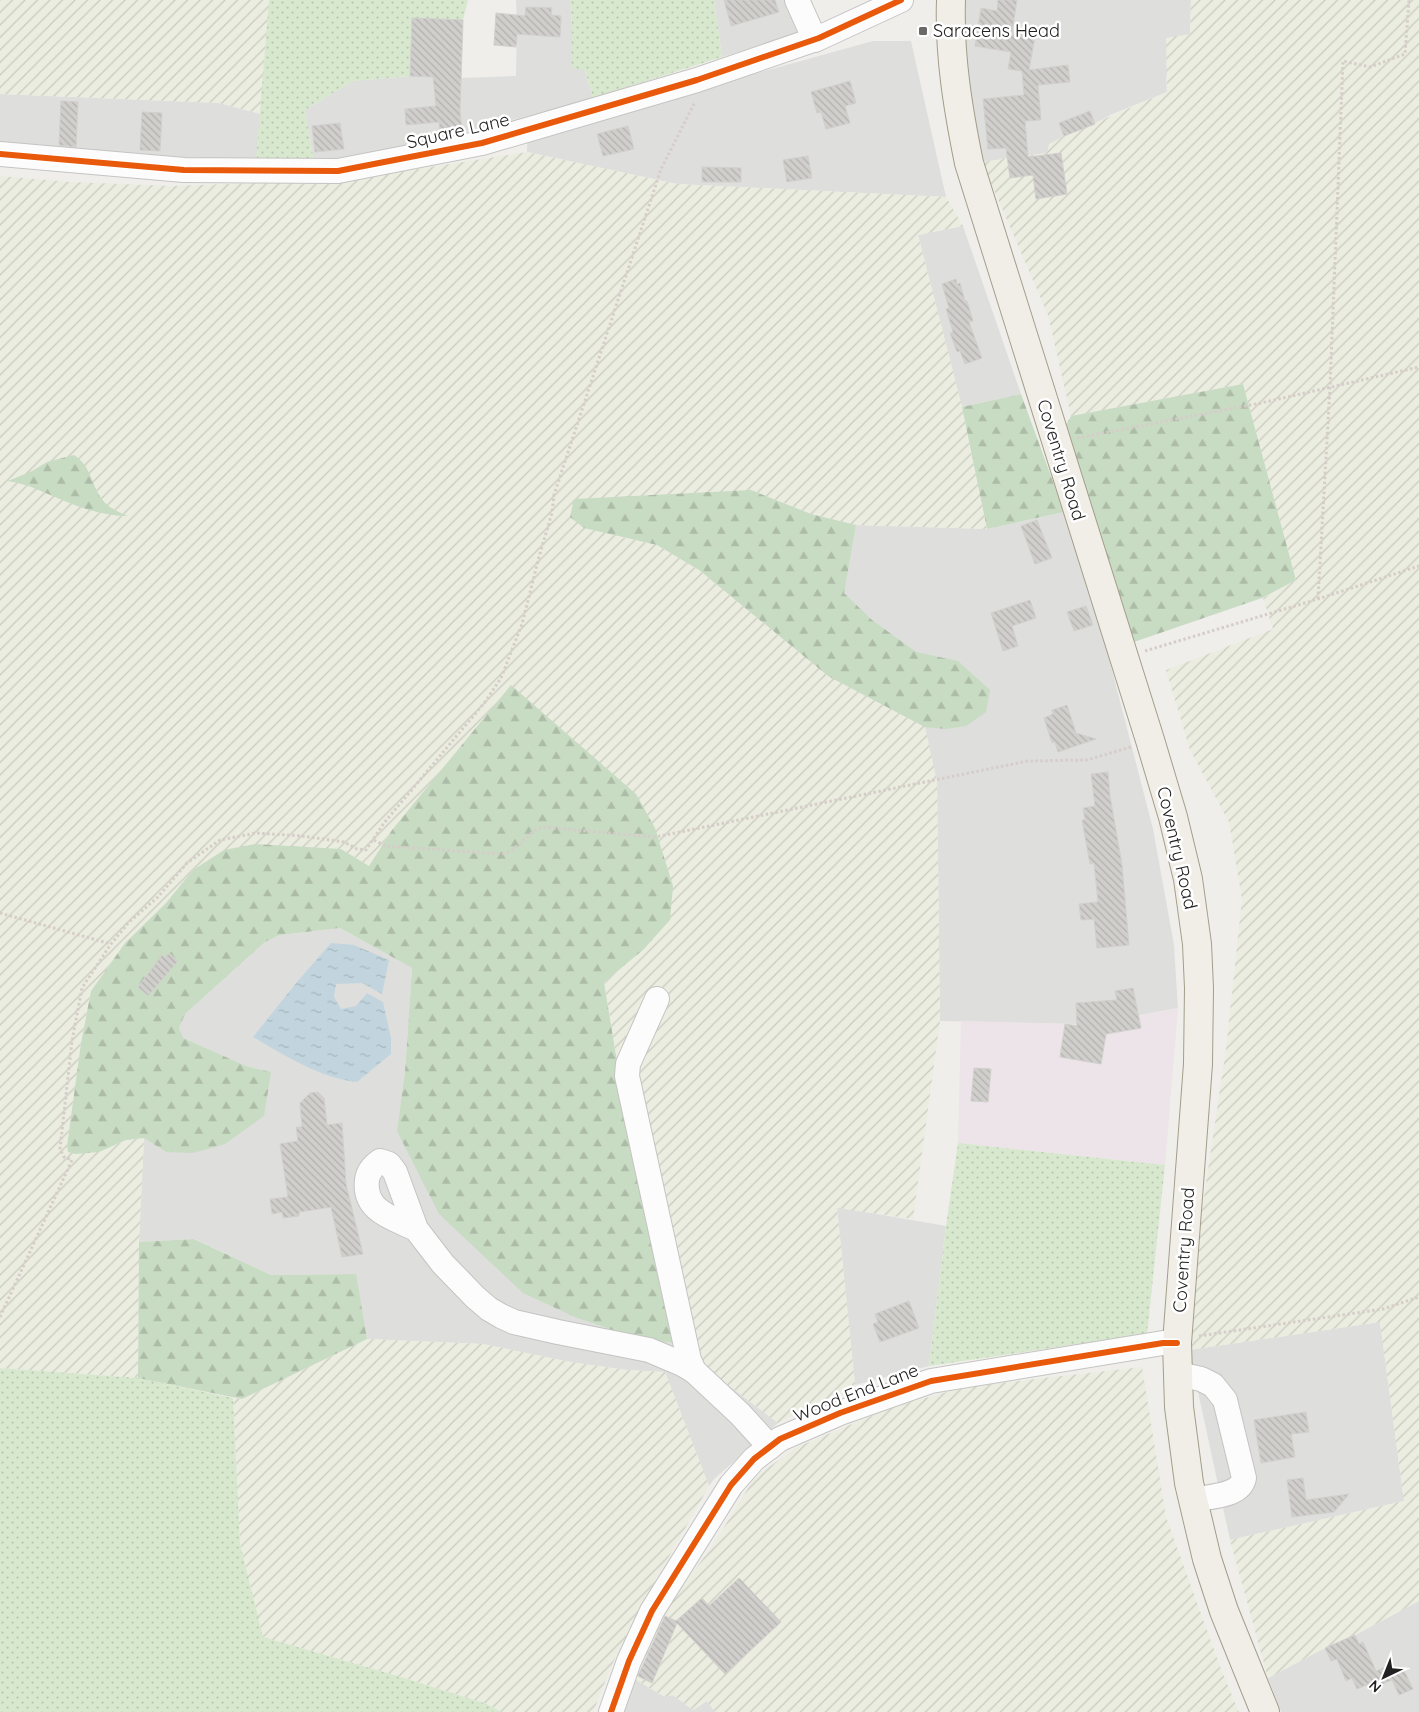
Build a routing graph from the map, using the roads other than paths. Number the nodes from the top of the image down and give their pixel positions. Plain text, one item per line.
1 (797, 0) edge
2 (901, 0) edge
3 (951, 0) edge
4 (815, 40) junction
5 (0, 154) edge
6 (657, 999) dead end
7 (416, 1229) dead end
8 (1177, 1339) junction
9 (694, 1371) junction
10 (1178, 1374) junction
11 (770, 1447) junction
12 (1192, 1500) junction
13 (612, 1712) edge
14 (1264, 1712) edge

1 - 4 street
2 - 4 street, Square Lane
3 - 8 main road, Coventry Road
4 - 5 street, Square Lane
6 - 9 street
7 - 9 street
8 - 10 main road, Coventry Road
8 - 11 street, Wood End Lane
9 - 11 street
10 - 12 main road, Coventry Road
10 - 12 street
11 - 13 street, Wood End Lane
12 - 14 main road, Coventry Road

